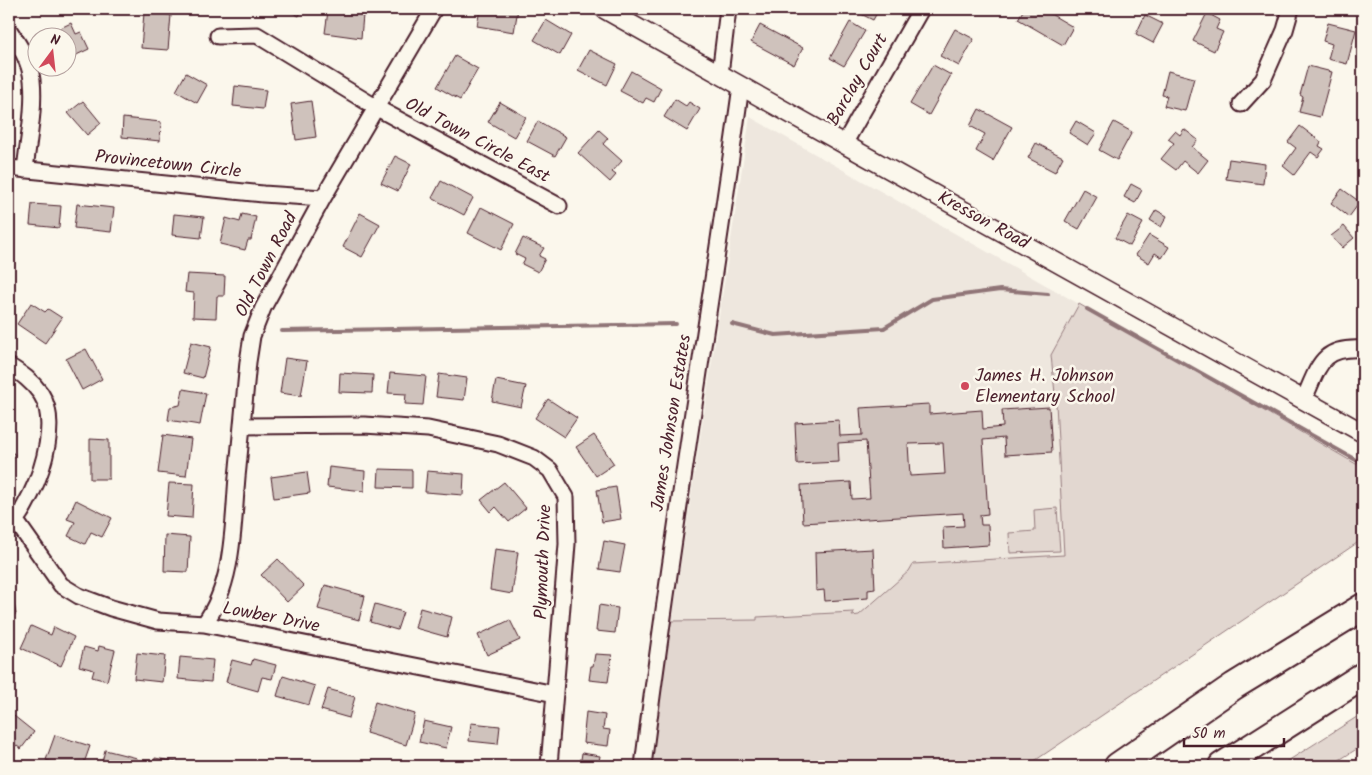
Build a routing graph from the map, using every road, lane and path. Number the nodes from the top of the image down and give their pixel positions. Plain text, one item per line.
1 (434, 9) edge
2 (604, 9) edge
3 (728, 9) edge
4 (921, 9) edge
5 (1291, 9) edge
6 (9, 30) edge
7 (218, 36) dead end
8 (720, 74) junction
9 (740, 86) junction
10 (1241, 104) dead end
11 (377, 108) junction
12 (844, 144) junction
13 (9, 168) edge
14 (25, 170) junction
15 (323, 198) junction
16 (559, 206) dead end
17 (1363, 349) edge
18 (9, 366) edge
19 (1304, 399) junction
20 (242, 426) junction
21 (1363, 432) edge
22 (13, 523) edge
23 (1363, 607) edge
24 (204, 624) junction
25 (1363, 676) edge
26 (555, 694) junction
27 (549, 766) edge
28 (643, 766) edge
29 (1118, 766) edge
30 (1222, 766) edge

1 - 11 street, Old Town Road
2 - 8 street, Kresson Road
3 - 8 street
4 - 12 street, Barclay Court
5 - 10 street
6 - 14 street
7 - 11 street, Old Town Circle East
8 - 9 street, Kresson Road
9 - 12 street, Kresson Road
9 - 28 street, James Johnson Estates
11 - 15 street, Old Town Road
11 - 16 street, Old Town Circle East
12 - 19 street, Kresson Road
13 - 14 street, Provincetown Circle
14 - 15 street, Provincetown Circle
15 - 20 street, Old Town Road
17 - 19 street
18 - 22 street
19 - 21 street, Kresson Road
20 - 24 street, Old Town Road
20 - 26 street, Plymouth Drive
22 - 24 street, Lowber Drive
23 - 29 highway
24 - 26 street, Lowber Drive
25 - 30 highway
26 - 27 street, Plymouth Drive

